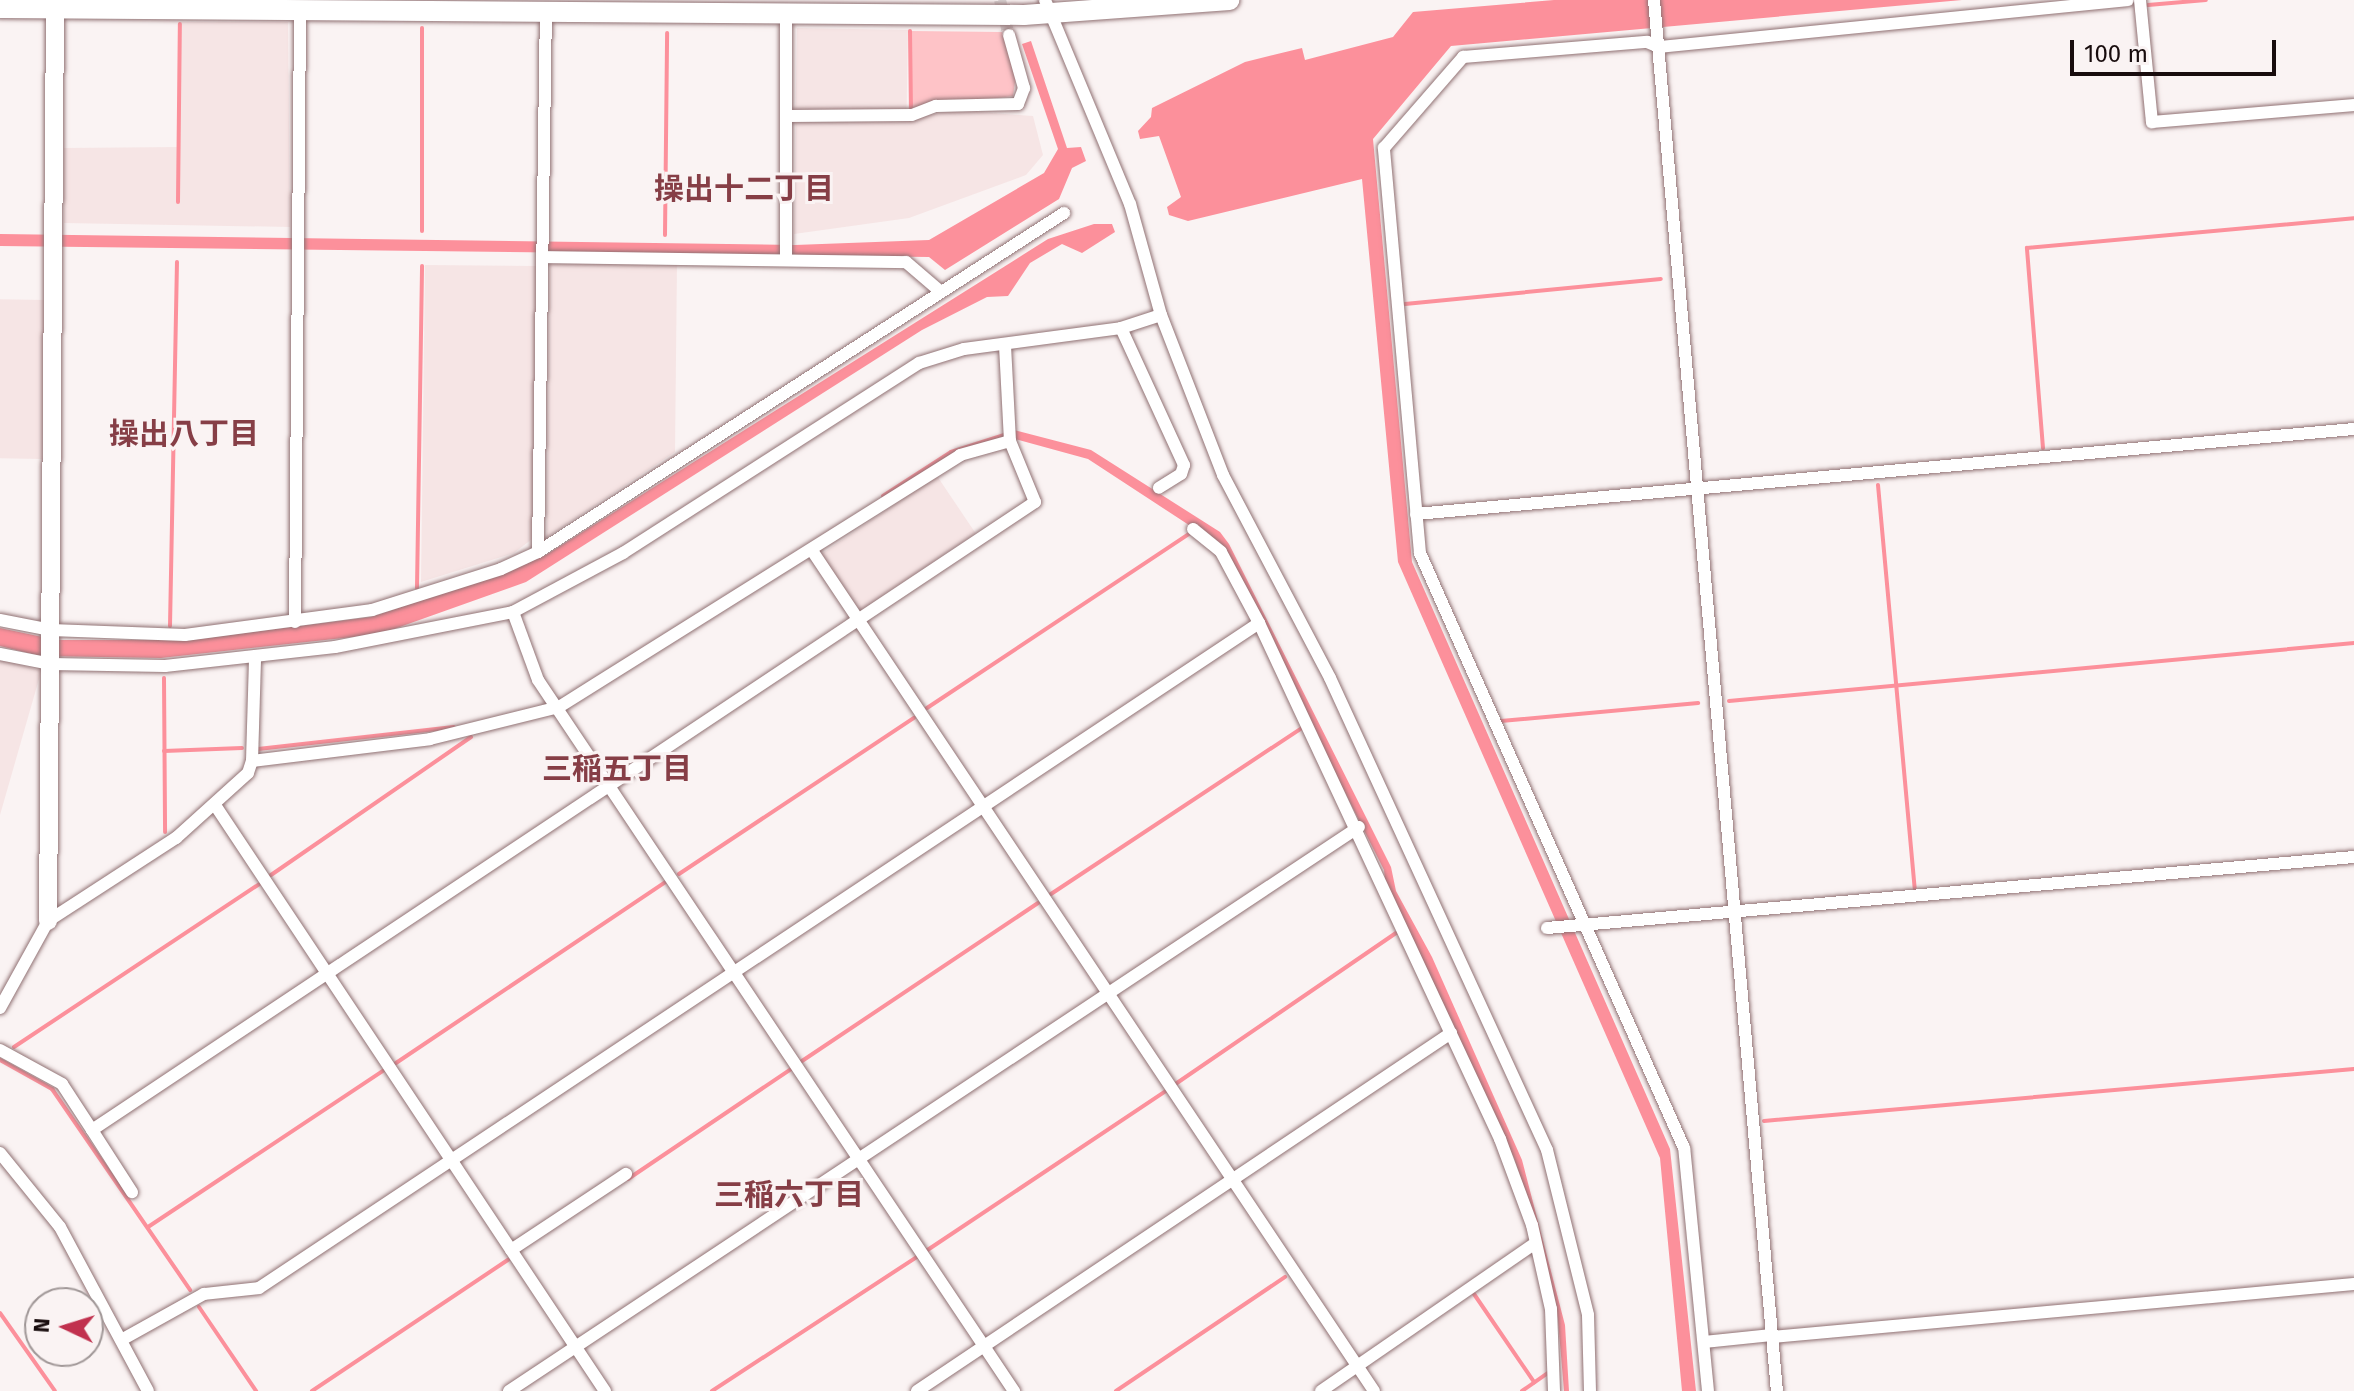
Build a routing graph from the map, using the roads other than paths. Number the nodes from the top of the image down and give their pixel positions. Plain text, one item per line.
1 (1229, 0) edge
2 (1654, 0) edge
3 (2128, 0) edge
4 (2140, 0) edge
5 (56, 5) edge
6 (1089, 5) edge
7 (1050, 7) edge
8 (0, 8) edge
9 (546, 8) junction
10 (300, 11) junction
11 (786, 13) junction
12 (1009, 35) tunnel mouth
13 (1658, 42) junction
14 (2354, 105) edge
15 (788, 116) junction
16 (1064, 213) dead end
17 (544, 257) junction
18 (786, 258) junction
19 (941, 292) junction
20 (1161, 315) junction
21 (1121, 328) junction
22 (1005, 345) junction
23 (2354, 429) edge
24 (1010, 441) junction
25 (1159, 488) dead end
26 (1701, 490) junction
27 (1416, 514) junction
28 (1193, 529) dead end
29 (538, 552) junction
30 (813, 552) junction
31 (513, 612) junction
32 (0, 620) edge
33 (858, 620) junction
34 (295, 622) junction
35 (1259, 623) junction
36 (51, 631) junction
37 (0, 654) edge
38 (255, 658) junction
39 (51, 660) junction
40 (559, 707) junction
41 (252, 761) junction
42 (608, 784) junction
43 (215, 805) junction
44 (982, 807) junction
45 (1359, 827) junction
46 (2354, 857) edge
47 (1733, 913) junction
48 (48, 921) junction
49 (1586, 926) junction
50 (1547, 928) dead end
51 (733, 971) junction
52 (326, 973) junction
53 (1108, 993) junction
54 (0, 1008) edge
55 (1451, 1033) junction
56 (0, 1050) edge
57 (92, 1130) junction
58 (0, 1153) edge
59 (860, 1158) junction
60 (451, 1160) junction
61 (626, 1174) dead end
62 (1233, 1181) junction
63 (132, 1192) dead end
64 (1533, 1245) junction
65 (511, 1250) junction
66 (2354, 1284) edge
67 (1772, 1336) junction
68 (123, 1339) junction
69 (1704, 1342) junction
70 (984, 1347) junction
71 (576, 1348) junction
72 (1357, 1366) junction
73 (148, 1391) edge
74 (509, 1391) edge
75 (605, 1391) edge
76 (917, 1391) edge
77 (1014, 1391) edge
78 (1321, 1391) edge
79 (1374, 1391) edge
80 (1554, 1391) edge
81 (1590, 1391) edge
82 (1708, 1391) edge
83 (1777, 1391) edge

1 - 6 main road
2 - 13 street
3 - 13 street
4 - 14 street
5 - 8 main road
5 - 10 main road
5 - 36 street
6 - 7 main road
7 - 11 main road
7 - 20 street
9 - 10 main road
9 - 11 main road
9 - 17 street
10 - 34 street
11 - 15 street
12 - 15 street
13 - 26 street
13 - 27 street
15 - 18 street
16 - 19 street
17 - 18 street
17 - 29 street
18 - 19 street
19 - 29 street
20 - 21 street
20 - 81 street
21 - 22 street
21 - 25 street
22 - 24 street
22 - 31 street
23 - 26 street
24 - 30 street
24 - 33 street
26 - 27 street
26 - 47 street
27 - 49 street
28 - 35 street
29 - 34 street
30 - 33 street
30 - 40 street
31 - 38 street
31 - 40 street
32 - 36 street
33 - 42 street
33 - 44 street
34 - 36 street
35 - 44 street
35 - 45 street
36 - 39 street
37 - 39 street
38 - 39 street
38 - 41 street
39 - 48 street
40 - 41 street
40 - 42 street
41 - 43 street
42 - 51 street
42 - 52 street
43 - 48 street
43 - 52 street
44 - 51 street
44 - 53 street
45 - 53 street
45 - 55 street
46 - 47 street
47 - 49 street
47 - 67 street
48 - 54 street
49 - 50 street
49 - 69 street
51 - 59 street
51 - 60 street
52 - 57 street
52 - 60 street
53 - 59 street
53 - 62 street
55 - 62 street
55 - 64 street
56 - 57 street
57 - 63 street
58 - 68 street
59 - 70 street
59 - 71 street
60 - 65 street
60 - 68 street
61 - 65 street
62 - 70 street
62 - 72 street
64 - 72 street
64 - 80 street
65 - 71 street
66 - 67 street
67 - 69 street
67 - 83 street
68 - 73 street
69 - 82 street
70 - 76 street
70 - 77 street
71 - 74 street
71 - 75 street
72 - 78 street
72 - 79 street

